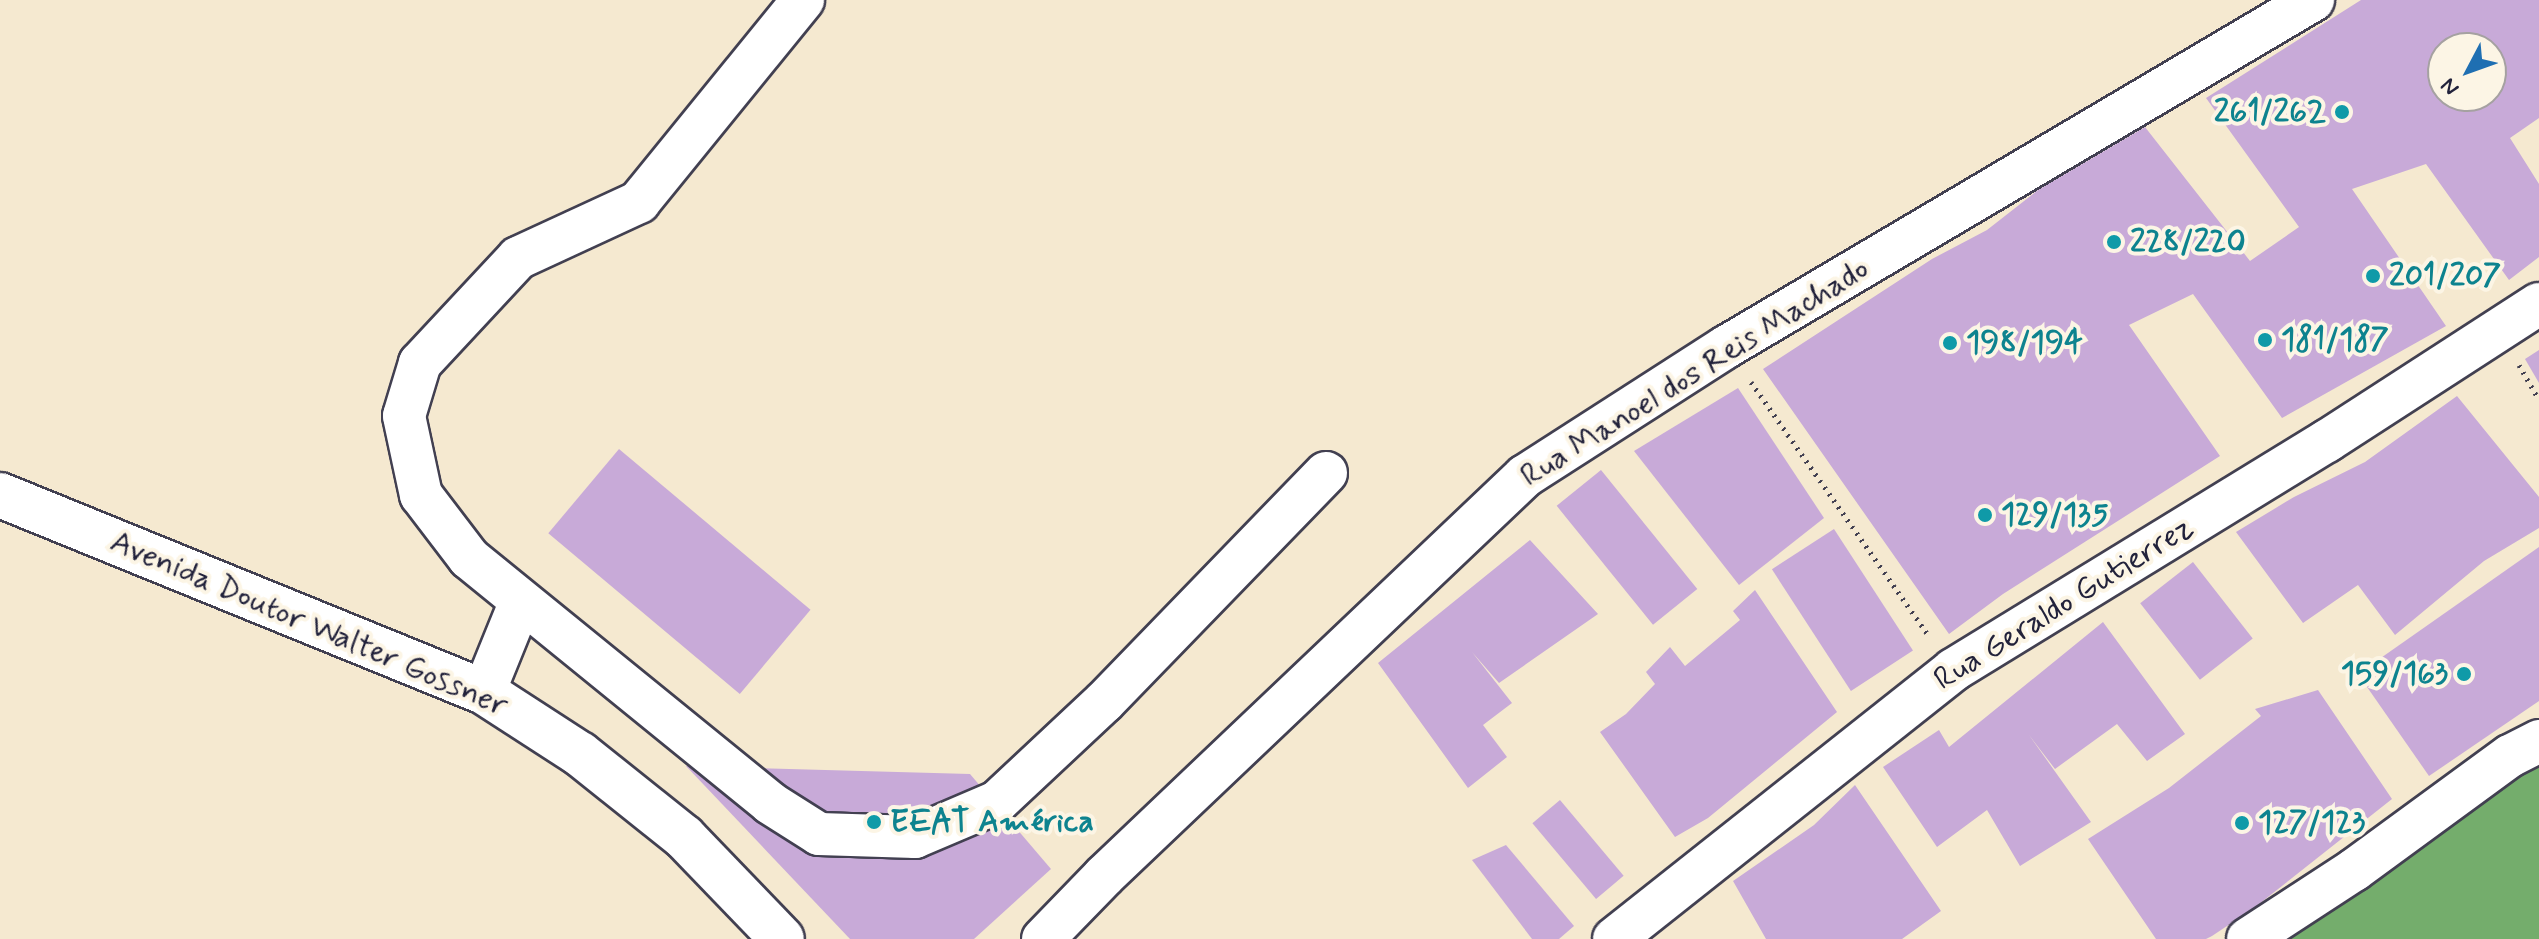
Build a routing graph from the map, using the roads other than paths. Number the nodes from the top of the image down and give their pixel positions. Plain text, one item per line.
1 (803, 0) edge
2 (2313, 0) edge
3 (2539, 304) edge
4 (1326, 473) dead end
5 (0, 495) edge
6 (521, 601) junction
7 (484, 692) junction
8 (2539, 741) edge
9 (782, 939) edge
10 (1043, 939) edge
11 (1614, 939) edge
12 (2248, 939) edge

1 - 6 street
2 - 10 street, Rua Manoel dos Reis Machado
3 - 11 street, Rua Geraldo Gutierrez
4 - 6 street
5 - 7 main road, Avenida Doutor Walter Gossner
6 - 7 street
7 - 9 main road, Avenida Doutor Walter Gossner
8 - 12 street

